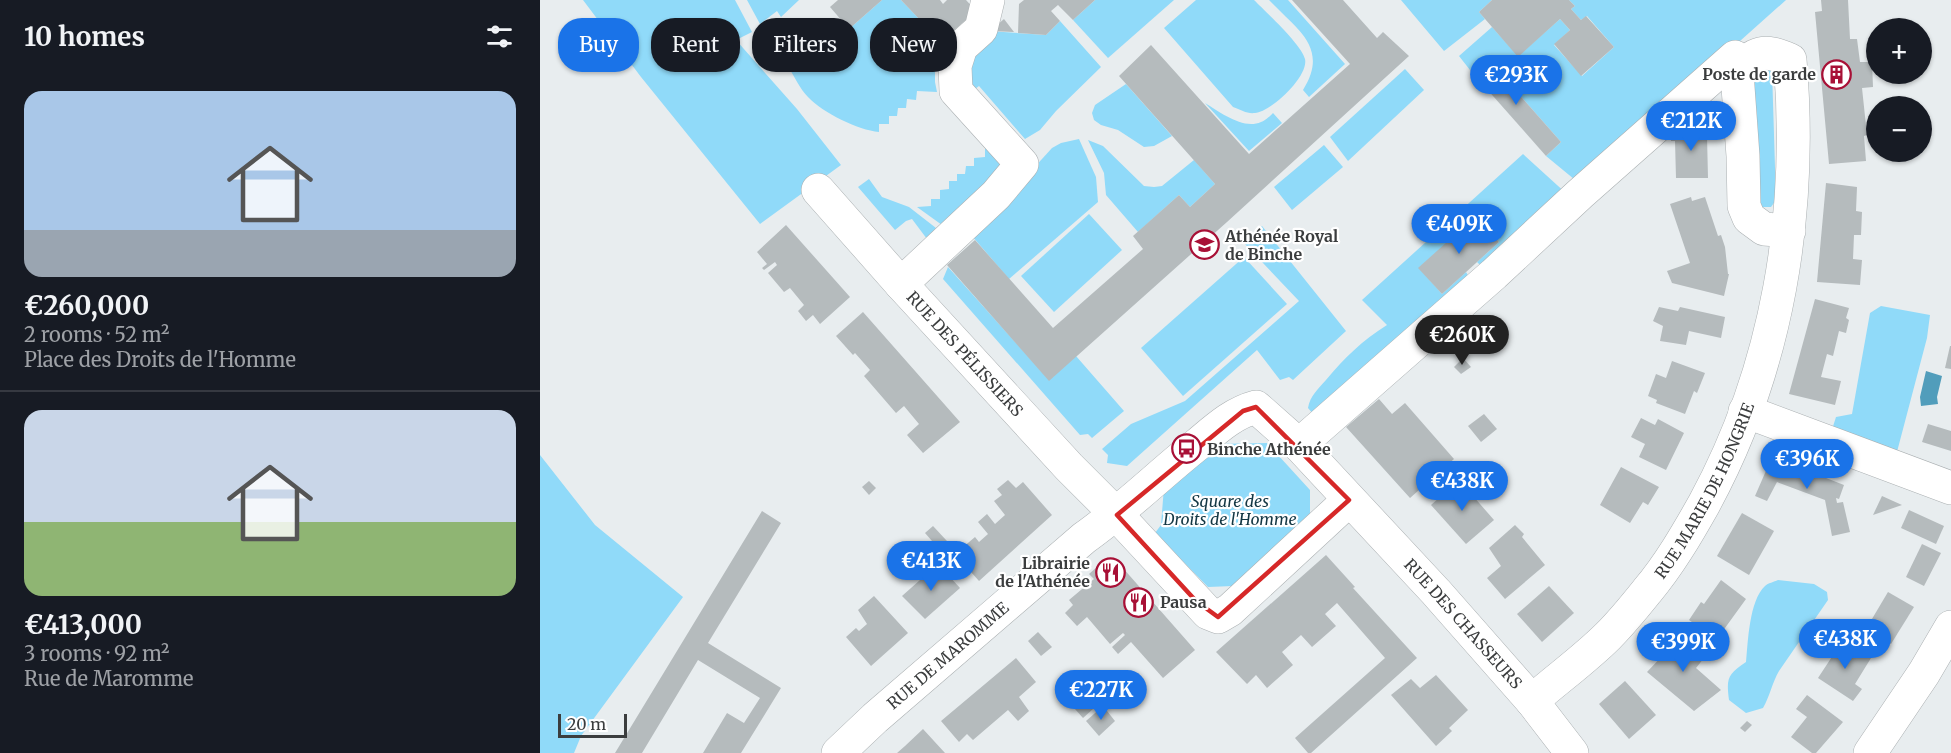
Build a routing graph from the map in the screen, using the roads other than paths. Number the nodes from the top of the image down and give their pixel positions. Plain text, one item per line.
1 (988, 0) edge
2 (1736, 57) dead end
3 (818, 190) dead end
4 (1789, 231) junction
5 (901, 284) junction
6 (1745, 411) junction
7 (1299, 445) junction
8 (1951, 488) edge
9 (1349, 500) junction
10 (1117, 514) junction
11 (1951, 627) edge
12 (1532, 701) junction
13 (1561, 749) edge
14 (838, 753) edge
15 (1870, 753) edge

1 - 5 street
2 - 7 street
3 - 5 street, RUE DES PÉLISSIERS
4 - 4 street, RUE MARIE DE HONGRIE
4 - 6 street, RUE MARIE DE HONGRIE
5 - 10 street, RUE DES PÉLISSIERS
6 - 8 street
6 - 12 street, RUE MARIE DE HONGRIE
7 - 9 street, RUE DES CHASSEURS
7 - 10 street, RUE DE MAROMME
9 - 10 street, RUE DES PÉLISSIERS
9 - 12 street, RUE DES CHASSEURS
10 - 14 street, RUE DE MAROMME
11 - 15 street
12 - 13 street, RUE DES CHASSEURS

